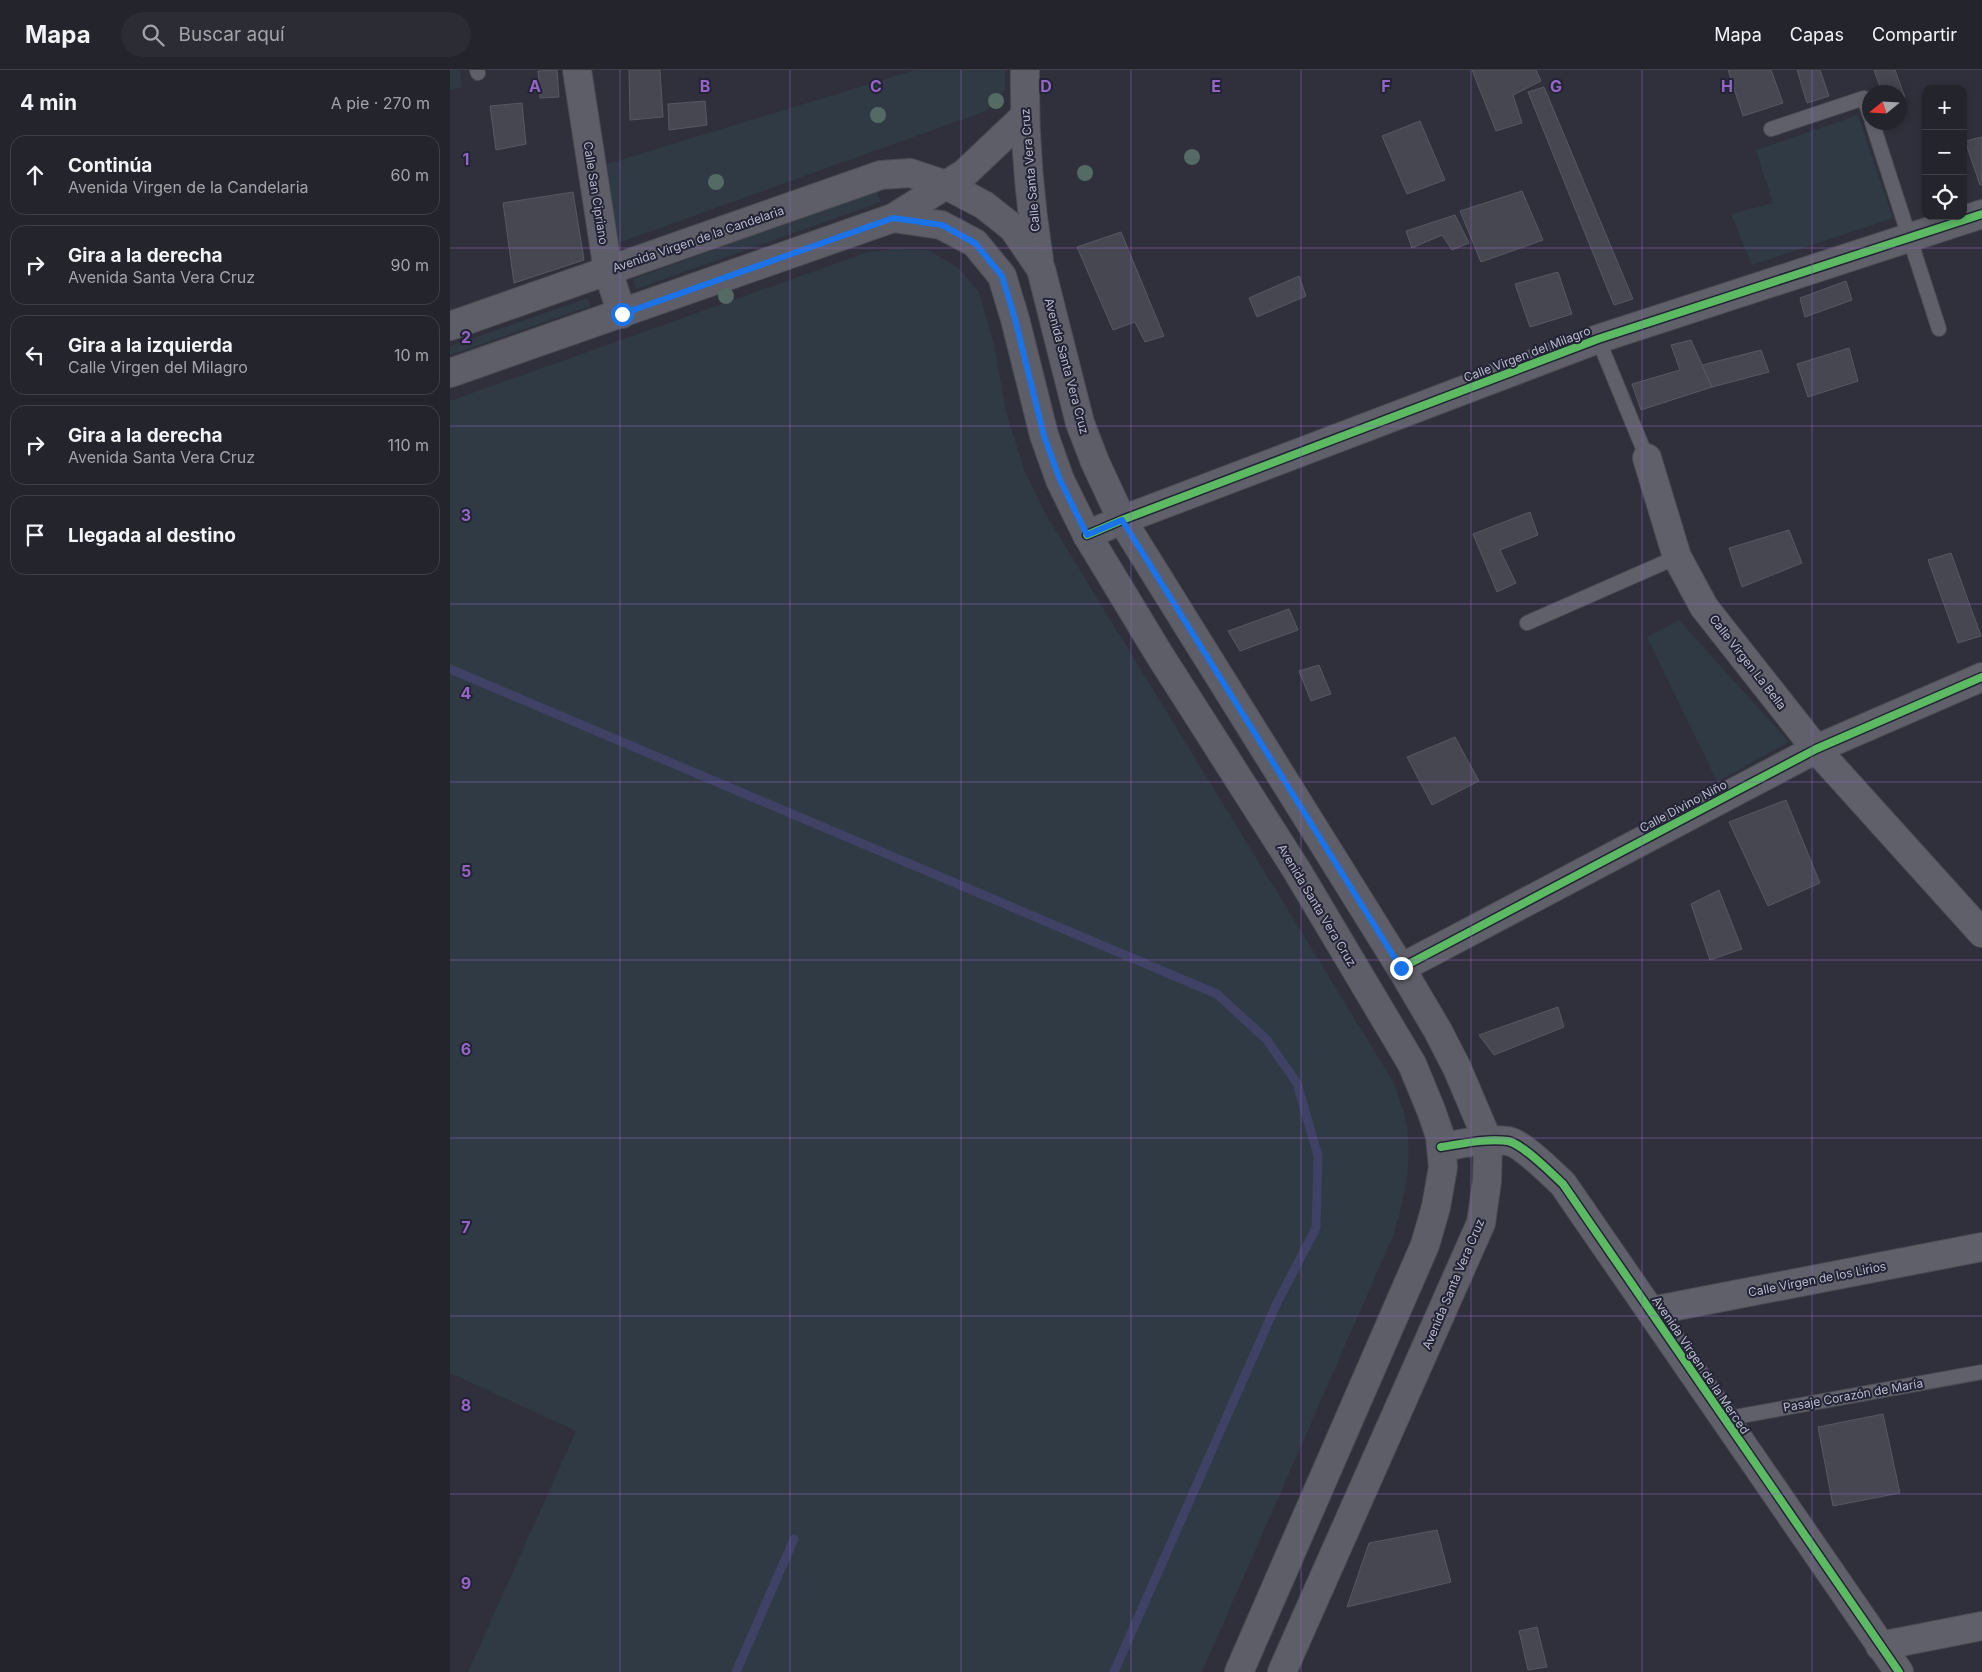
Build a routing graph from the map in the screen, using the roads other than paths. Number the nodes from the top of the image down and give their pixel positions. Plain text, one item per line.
1 (577, 70) edge
2 (1024, 70) edge
3 (1862, 99) edge
4 (1024, 117) junction
5 (1771, 128) dead end
6 (1875, 130) edge
7 (946, 185) junction
8 (1982, 214) edge
9 (893, 218) junction
10 (1909, 236) junction
11 (1041, 269) junction
12 (608, 271) junction
13 (622, 314) junction
14 (450, 326) edge
15 (1939, 329) dead end
16 (1598, 338) junction
17 (450, 372) edge
18 (1647, 458) joint
19 (1122, 520) junction
20 (1087, 535) junction
21 (1677, 557) junction
22 (1527, 623) dead end
23 (1982, 677) edge
24 (1816, 749) junction
25 (1982, 933) edge
26 (1401, 968) junction
27 (1488, 1141) junction
28 (1441, 1148) junction
29 (1982, 1247) edge
30 (1651, 1311) junction
31 (1982, 1372) edge
32 (1724, 1419) junction
33 (1982, 1626) edge
34 (1880, 1646) junction
35 (1240, 1672) edge
36 (1282, 1672) edge
37 (1899, 1672) edge

1 - 12 main road, Calle San Cipriano
2 - 4 main road, Calle Santa Vera Cruz
3 - 5 lane
4 - 7 main road
4 - 11 main road, Calle Santa Vera Cruz
6 - 10 lane
7 - 9 main road
7 - 11 main road, Avenida Santa Vera Cruz
7 - 12 main road, Avenida Virgen de la Candelaria
8 - 10 street, Calle Virgen del Milagro
9 - 13 main road
9 - 20 main road, Avenida Santa Vera Cruz
10 - 15 lane
10 - 16 street, Calle Virgen del Milagro
11 - 19 main road, Avenida Santa Vera Cruz
12 - 13 main road, Calle San Cipriano
12 - 14 main road, Avenida Virgen de la Candelaria
13 - 17 main road
16 - 18 lane, Calle Virgen La Bella
16 - 19 street, Calle Virgen del Milagro
18 - 21 street, Calle Virgen La Bella
19 - 20 street, Calle Virgen del Milagro
19 - 26 main road, Avenida Santa Vera Cruz
20 - 28 main road, Avenida Santa Vera Cruz
21 - 22 lane
21 - 24 street, Calle Virgen La Bella
23 - 24 street, Calle Divino Niño
24 - 25 street, Calle Virgen La Bella
24 - 26 street, Calle Divino Niño
26 - 27 main road, Avenida Santa Vera Cruz
27 - 28 street, Avenida Virgen de la Merced
27 - 30 street, Avenida Virgen de la Merced
27 - 36 main road, Avenida Santa Vera Cruz
28 - 35 main road, Avenida Santa Vera Cruz
29 - 30 street, Calle Virgen de los Lirios
30 - 32 street, Avenida Virgen de la Merced
31 - 32 lane, Pasaje Corazón de María
32 - 34 street, Avenida Virgen de la Merced
33 - 34 street
34 - 37 street, Avenida Virgen de la Merced

